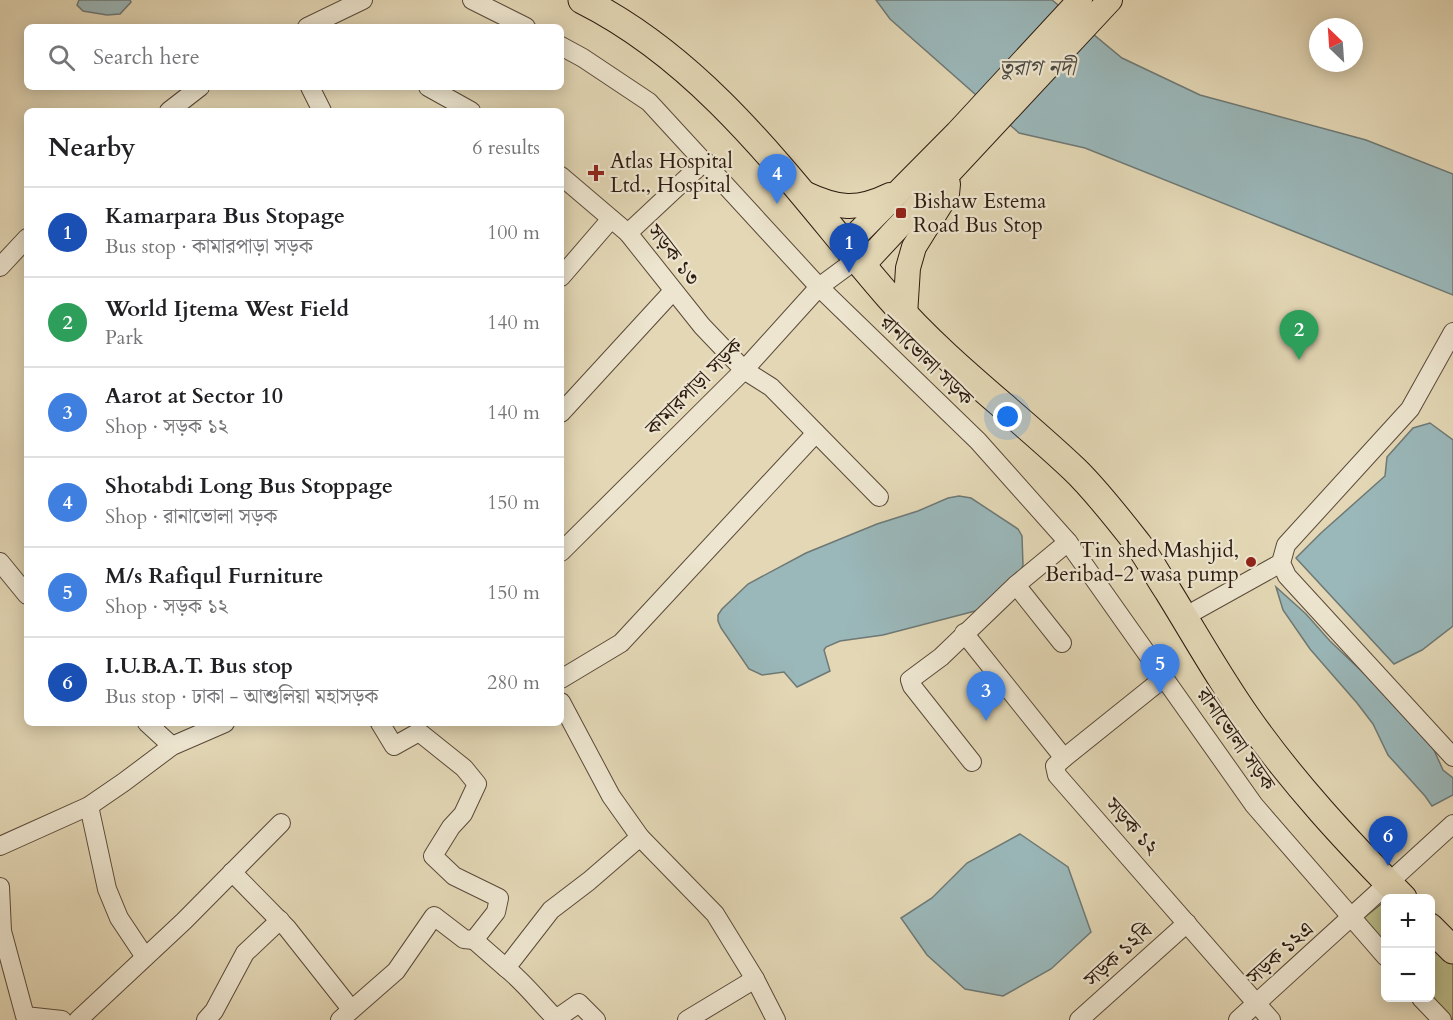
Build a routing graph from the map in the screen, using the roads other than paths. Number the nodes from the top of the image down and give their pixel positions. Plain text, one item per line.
1 (363, 0) edge
2 (472, 0) edge
3 (582, 0) edge
4 (1080, 0) edge
5 (1110, 0) edge
6 (319, 24) edge
7 (520, 24) edge
8 (564, 48) edge
9 (196, 90) edge
10 (312, 90) edge
11 (433, 90) edge
12 (173, 108) edge
13 (320, 108) edge
14 (466, 108) edge
15 (965, 139) junction
16 (705, 161) junction
17 (951, 170) junction
18 (564, 179) edge
19 (900, 191) junction
20 (804, 193) junction
21 (611, 219) junction
22 (628, 233) junction
23 (24, 240) edge
24 (856, 256) junction
25 (0, 267) edge
26 (564, 274) edge
27 (819, 287) junction
28 (674, 291) junction
29 (905, 315) junction
30 (1453, 332) edge
31 (744, 370) junction
32 (564, 410) edge
33 (816, 433) junction
34 (879, 497) dead end
35 (1068, 542) junction
36 (564, 549) edge
37 (0, 562) edge
38 (1281, 562) junction
39 (1016, 585) junction
40 (24, 592) edge
41 (1184, 617) junction
42 (964, 633) junction
43 (1062, 643) dead end
44 (564, 677) edge
45 (1165, 677) junction
46 (564, 708) edge
47 (150, 726) edge
48 (218, 726) edge
49 (382, 726) edge
50 (172, 746) junction
51 (1453, 757) edge
52 (1064, 759) junction
53 (972, 762) dead end
54 (89, 806) junction
55 (281, 823) dead end
56 (1453, 824) edge
57 (640, 837) junction
58 (0, 846) edge
59 (232, 872) junction
60 (0, 887) edge
61 (1395, 891) edge
62 (1351, 919) junction
63 (280, 920) junction
64 (1187, 923) junction
65 (1435, 931) edge
66 (474, 940) junction
67 (1453, 950) edge
68 (1381, 952) edge
69 (145, 957) junction
70 (506, 968) junction
71 (755, 979) junction
72 (1425, 1002) edge
73 (1256, 1004) junction
74 (346, 1015) edge
75 (62, 1020) edge
76 (78, 1020) edge
77 (206, 1020) edge
78 (596, 1020) edge
79 (687, 1020) edge
80 (776, 1020) edge
81 (1079, 1020) edge
82 (1238, 1020) edge
83 (1271, 1020) edge
84 (1442, 1020) edge

1 - 6 street
2 - 7 street
3 - 20 highway
4 - 15 main road
5 - 15 main road
8 - 16 street, রানাভোলা সড়ক
9 - 12 street
10 - 13 street
11 - 14 street
15 - 17 main road
15 - 19 main road
16 - 22 street
16 - 27 street, রানাভোলা সড়ক
17 - 24 main road
17 - 29 main road
18 - 21 street, সড়ক ১৩
19 - 20 main road
19 - 24 main road
20 - 24 highway
21 - 22 street, সড়ক ১৩
21 - 26 street
22 - 28 street, সড়ক ১৩
23 - 25 street
24 - 27 street, কামারপাড়া সড়ক
24 - 29 highway
27 - 31 street, কামারপাড়া সড়ক
27 - 35 street, রানাভোলা সড়ক
28 - 31 street, সড়ক ১৩
28 - 32 street
29 - 41 highway
30 - 38 street
31 - 33 street, সড়ক ১৩
31 - 36 street, কামারপাড়া সড়ক
33 - 34 street, সড়ক ১৩
33 - 44 street
35 - 39 street
35 - 45 street, রানাভোলা সড়ক
37 - 40 street
38 - 41 street
38 - 51 street
39 - 42 street
39 - 43 street
41 - 61 highway
42 - 52 street
42 - 53 street
45 - 52 street
45 - 62 street, রানাভোলা সড়ক
46 - 57 street
47 - 50 street
48 - 50 street
49 - 66 street
50 - 54 street
52 - 64 street, সড়ক ১২
54 - 58 street
54 - 69 street
55 - 59 street
56 - 61 street, সড়ক ১২এ
57 - 70 street
57 - 71 street
59 - 63 street
59 - 69 street
60 - 75 street
61 - 62 street, সড়ক ১২এ
62 - 68 street
62 - 73 street, সড়ক ১২এ
63 - 74 street
63 - 77 street
64 - 73 street, সড়ক ১২
64 - 81 street, সড়ক ১২বি
65 - 67 highway
66 - 70 street
66 - 74 street
69 - 76 street
70 - 78 street
71 - 79 street
71 - 80 street
72 - 84 street
73 - 82 street, সড়ক ১২এ
73 - 83 street, সড়ক ১২

